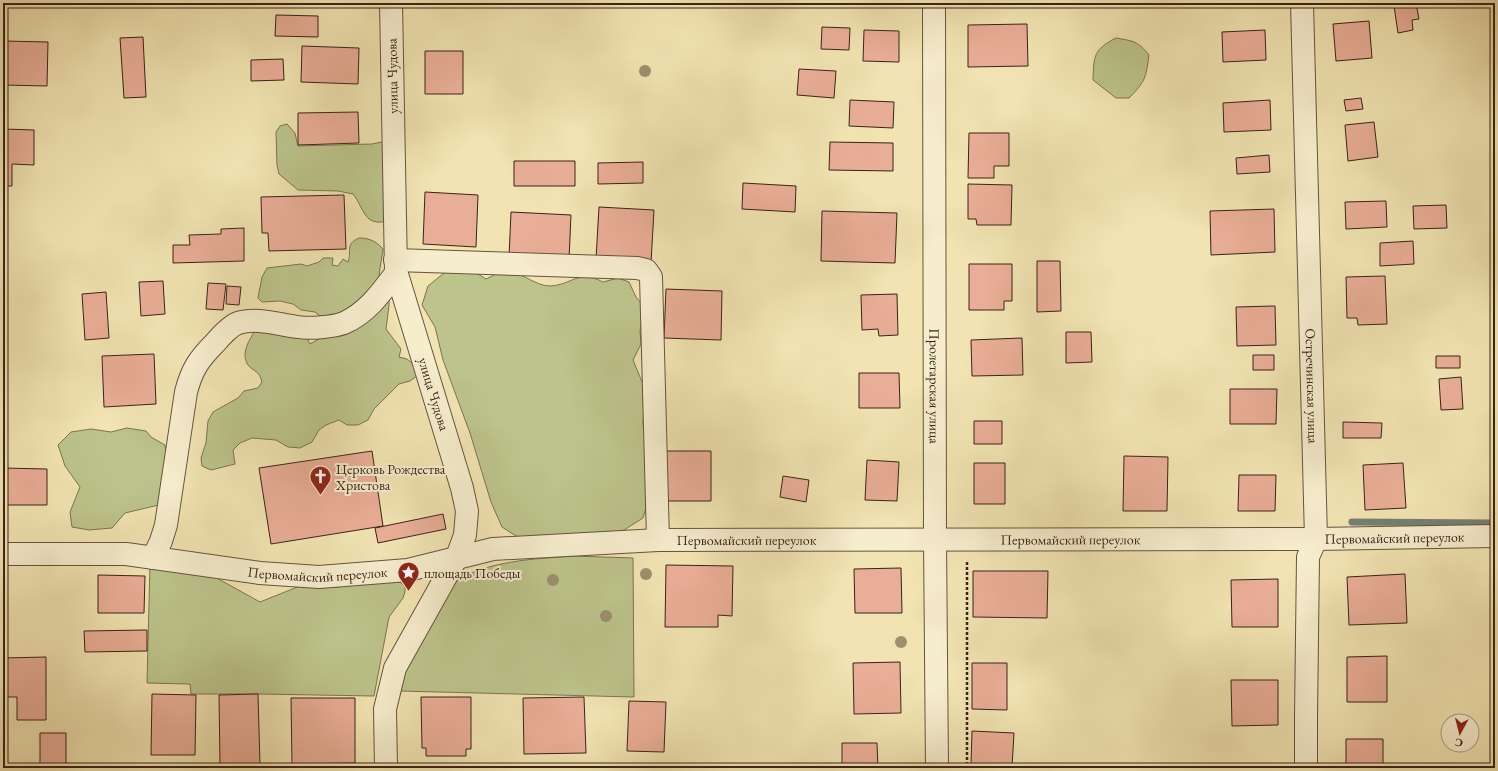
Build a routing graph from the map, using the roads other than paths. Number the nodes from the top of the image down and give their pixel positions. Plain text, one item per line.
1 (391, 3) edge
2 (934, 3) edge
3 (1302, 3) edge
4 (396, 267) junction
5 (1495, 536) edge
6 (935, 539) junction
7 (1316, 539) junction
8 (658, 540) junction
9 (3, 554) edge
10 (456, 557) junction
11 (153, 558) junction
12 (386, 768) edge
13 (937, 768) edge
14 (1306, 768) edge

1 - 4 street, улица Чудова
2 - 6 street, Пролетарская улица
3 - 7 street, Остречинская улица
4 - 8 street
4 - 10 street, улица Чудова
4 - 11 street
5 - 7 street, Первомайский переулок
6 - 7 street, Первомайский переулок
6 - 8 street, Первомайский переулок
6 - 13 street, Пролетарская улица
7 - 14 street, Остречинская улица
8 - 10 street, Первомайский переулок
9 - 11 street, Первомайский переулок
10 - 11 street, Первомайский переулок
10 - 12 street, улица Чудова

